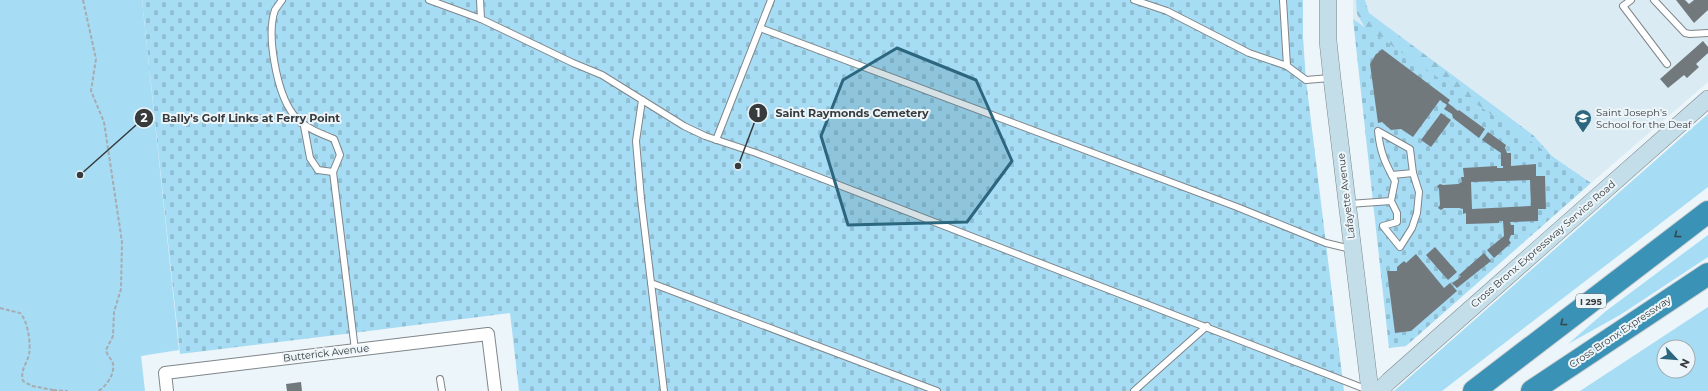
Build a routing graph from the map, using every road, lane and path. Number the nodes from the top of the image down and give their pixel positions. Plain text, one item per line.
1 (83, 0) edge
2 (282, 0) edge
3 (429, 0) edge
4 (480, 0) edge
5 (771, 0) edge
6 (1134, 0) edge
7 (1283, 0) edge
8 (1328, 0) edge
9 (1631, 0) edge
10 (1654, 0) edge
11 (481, 19) junction
12 (760, 28) junction
13 (1708, 33) edge
14 (1666, 64) dead end
15 (1287, 66) junction
16 (1332, 78) junction
17 (1708, 99) edge
18 (642, 100) junction
19 (304, 126) junction
20 (716, 140) junction
21 (333, 172) junction
22 (1413, 173) junction
23 (1392, 175) junction
24 (1391, 201) junction
25 (1347, 204) junction
26 (1708, 212) edge
27 (1353, 250) junction
28 (1708, 274) edge
29 (651, 283) junction
30 (1708, 287) edge
31 (0, 308) edge
32 (1207, 326) junction
33 (355, 350) junction
34 (440, 379) dead end
35 (1538, 387) edge
36 (54, 390) edge
37 (68, 391) edge
38 (98, 391) edge
39 (167, 391) edge
40 (442, 391) edge
41 (494, 391) edge
42 (664, 391) edge
43 (938, 391) edge
44 (1134, 391) edge
45 (1373, 391) edge
46 (1474, 391) edge

1 - 38 path
2 - 19 lane
3 - 11 lane
4 - 11 lane
5 - 12 lane
6 - 15 lane
7 - 15 lane
8 - 16 street, Lafayette Avenue
9 - 14 lane
10 - 13 lane
11 - 18 lane
12 - 20 lane
12 - 27 lane
15 - 16 lane
16 - 25 street, Lafayette Avenue
17 - 45 street, Cross Bronx Expressway Service Road
18 - 20 lane
18 - 29 lane
19 - 21 lane
19 - 21 lane
20 - 32 lane
21 - 33 lane
22 - 23 lane
22 - 23 lane
22 - 24 lane
23 - 24 lane
24 - 25 lane
25 - 27 street, Lafayette Avenue
26 -> 46 highway, I 295
27 - 45 street, Lafayette Avenue
28 - 35 highway, Cross Bronx Expressway
29 - 42 lane
29 - 43 lane
30 - 35 highway
31 - 36 path
32 - 44 lane
32 - 45 lane
33 - 39 street, Butterick Avenue
33 - 41 street, Butterick Avenue
34 - 40 lane
36 - 37 path

